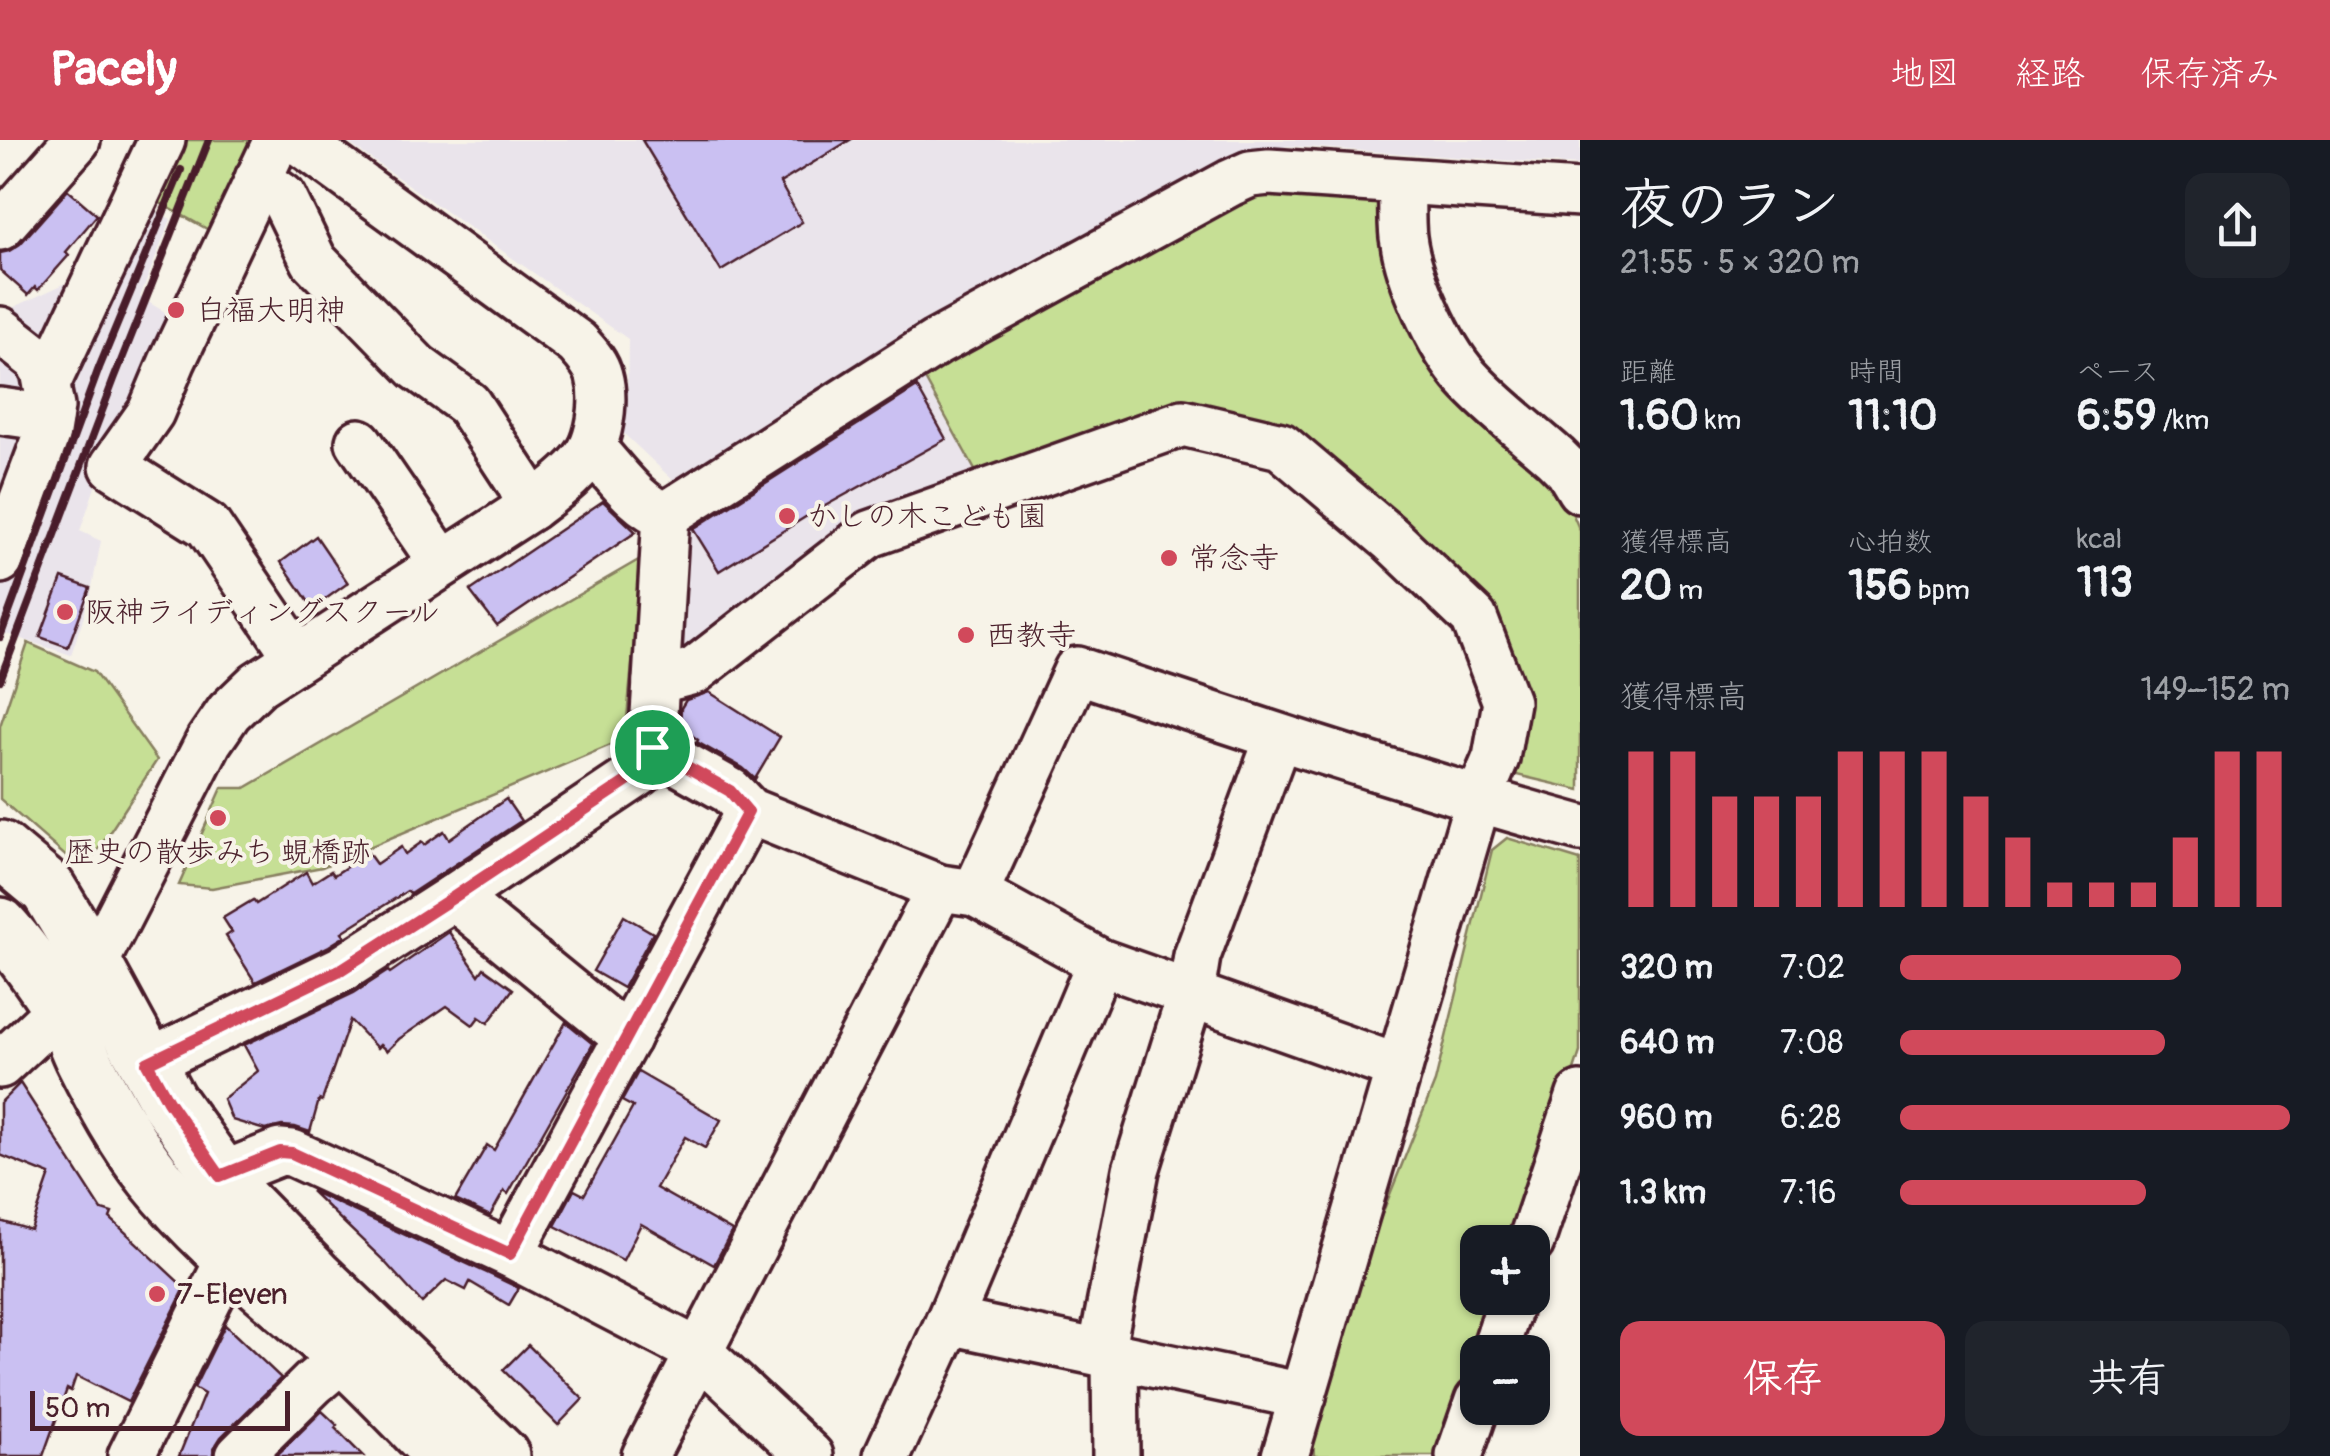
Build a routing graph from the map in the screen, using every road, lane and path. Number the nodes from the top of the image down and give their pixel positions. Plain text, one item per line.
1 (77, 140) edge
2 (162, 140) edge
3 (298, 140) edge
4 (268, 160) edge
5 (1402, 182) junction
6 (1580, 193) edge
7 (0, 227) edge
8 (90, 296) junction
9 (0, 327) edge
10 (0, 412) edge
11 (35, 423) edge
12 (358, 442) dead end
13 (592, 448) junction
14 (1580, 490) edge
15 (532, 507) junction
16 (666, 515) junction
17 (0, 560) edge
18 (442, 563) junction
19 (296, 660) junction
20 (656, 681) junction
21 (1278, 738) junction
22 (652, 747) junction
23 (1478, 800) junction
24 (748, 812) junction
25 (1580, 828) edge
26 (0, 849) edge
27 (957, 890) junction
28 (454, 897) junction
29 (0, 926) edge
30 (1100, 962) junction
31 (94, 965) junction
32 (1191, 993) junction
33 (60, 1008) junction
34 (627, 1038) junction
35 (147, 1063) junction
36 (0, 1065) edge
37 (1399, 1068) junction
38 (1577, 1116) edge
39 (220, 1176) junction
40 (1537, 1225) edge
41 (510, 1254) junction
42 (230, 1257) junction
43 (949, 1321) junction
44 (699, 1352) junction
45 (1108, 1354) junction
46 (345, 1356) junction
47 (1303, 1396) junction
48 (1470, 1425) edge
49 (131, 1456) edge
50 (239, 1456) edge
51 (444, 1456) edge
52 (501, 1456) edge
53 (645, 1456) edge
54 (810, 1456) edge
55 (887, 1456) edge
56 (1116, 1456) edge
57 (1285, 1456) edge
58 (1459, 1456) edge

1 - 7 street
2 - 8 street
3 - 13 street
4 - 15 street
4 - 19 street
5 - 6 street
5 - 14 street
5 - 16 street
8 - 9 street
8 - 11 street
9 - 11 street
10 - 11 street
11 - 17 street
12 - 18 street
13 - 15 street
13 - 16 street
15 - 18 street
16 - 20 street
18 - 19 street
19 - 31 street
20 - 22 street
20 - 23 street
21 - 23 street
21 - 27 street
21 - 32 street
22 - 24 street
22 - 28 street
23 - 25 street
23 - 37 street
24 - 27 street
24 - 34 street
26 - 31 main road
27 - 30 street
27 - 44 street
28 - 34 street
28 - 35 street
29 - 33 main road
30 - 32 street
30 - 43 street
31 - 33 street
31 - 35 main road
32 - 37 street
32 - 45 street
33 - 36 street
33 - 42 main road
34 - 41 street
35 - 39 main road
37 - 47 street
38 - 40 street
39 - 41 street
39 - 52 main road
41 - 44 street
42 - 46 main road
42 - 49 street
43 - 45 street
43 - 55 street
44 - 53 street
44 - 54 street
45 - 47 street
45 - 56 street
46 - 50 street
46 - 51 main road
47 - 57 street
48 - 58 street

